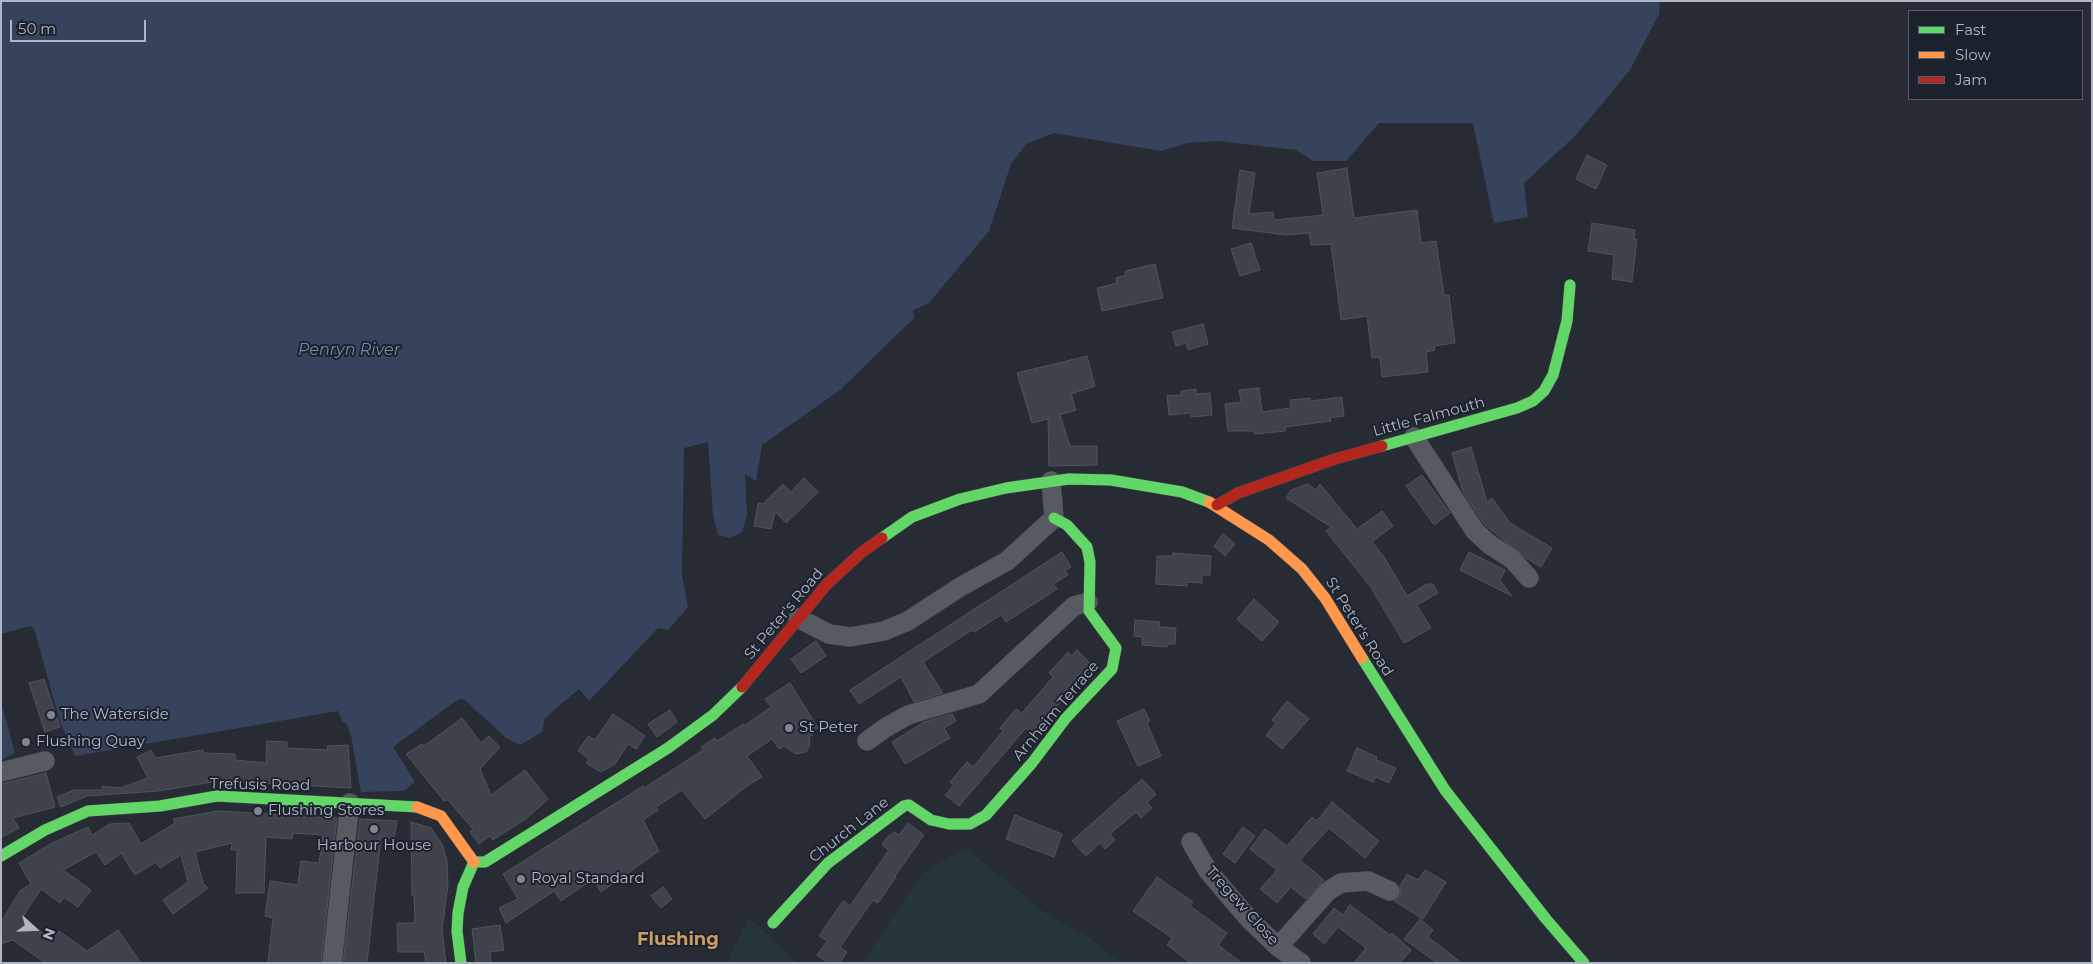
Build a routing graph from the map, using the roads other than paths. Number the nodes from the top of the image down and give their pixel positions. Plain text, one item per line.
1 (1570, 285) dead end
2 (1414, 437) junction
3 (1051, 481) junction
4 (1217, 505) junction
5 (1054, 518) junction
6 (1529, 578) dead end
7 (1088, 602) junction
8 (798, 618) junction
9 (867, 741) dead end
10 (45, 761) dead end
11 (1, 772) edge
12 (350, 803) junction
13 (904, 806) joint
14 (1192, 842) dead end
15 (1, 856) edge
16 (474, 862) junction
17 (1390, 891) dead end
18 (773, 923) dead end
19 (1278, 947) junction
20 (332, 963) edge
21 (461, 963) edge
22 (1301, 963) edge
23 (1584, 963) edge

1 - 2 street, Little Falmouth
2 - 4 street, Little Falmouth
2 - 6 street
3 - 4 street, St Peter's Road
3 - 5 street
3 - 8 street, St Peter's Road
4 - 23 street, St Peter's Road
5 - 7 street, Arnheim Terrace
5 - 8 street
7 - 9 street
7 - 13 street, Arnheim Terrace
8 - 16 street, St Peter's Road
10 - 11 street
12 - 15 street, Trefusis Road
12 - 16 street, Trefusis Road
12 - 20 street
13 - 18 street, Church Lane
14 - 19 street, Tregew Close
16 - 21 street
17 - 19 street
19 - 22 street, Tregew Close

